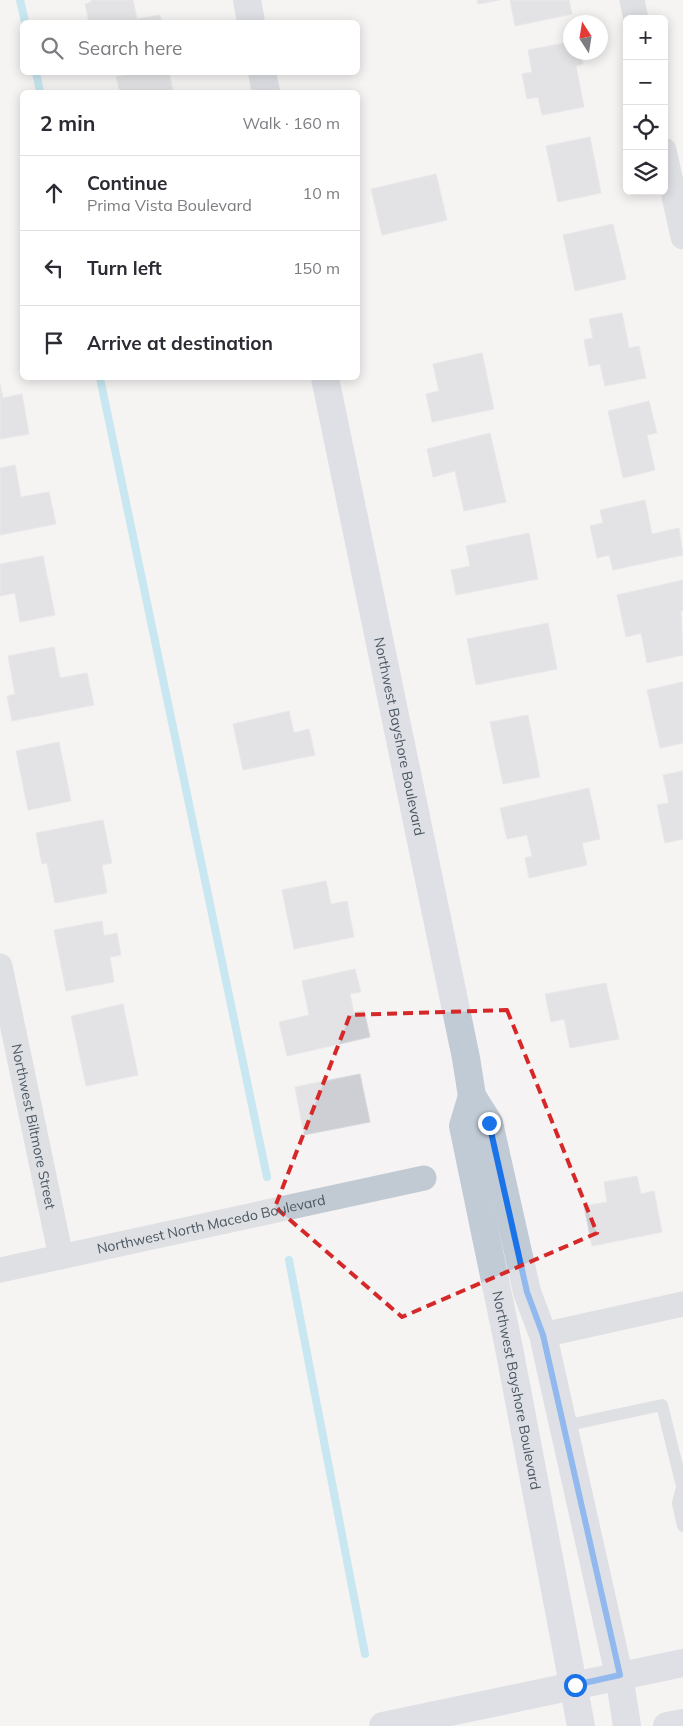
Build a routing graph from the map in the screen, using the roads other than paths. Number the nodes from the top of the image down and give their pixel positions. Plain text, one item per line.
1 (246, 0) edge
2 (632, 0) edge
3 (635, 15) edge
4 (251, 20) edge
5 (263, 75) edge
6 (266, 90) edge
7 (668, 168) edge
8 (683, 237) edge
9 (325, 380) edge
10 (0, 966) edge
11 (472, 1096) junction
12 (424, 1178) dead end
13 (61, 1257) junction
14 (0, 1270) edge
15 (683, 1304) edge
16 (543, 1335) junction
17 (564, 1426) junction
18 (682, 1490) edge
19 (683, 1526) edge
20 (683, 1663) edge
21 (620, 1675) junction
22 (575, 1685) junction
23 (683, 1723) edge
24 (382, 1726) edge
25 (581, 1726) edge
26 (627, 1726) edge
27 (667, 1726) edge

1 - 4 main road
2 - 3 street
5 - 6 main road
7 - 8 street
9 - 11 main road, Northwest Bayshore Boulevard
10 - 13 street, Northwest Biltmore Street
11 - 16 main road, Northwest Bayshore Boulevard
11 - 22 main road, Northwest Bayshore Boulevard
12 - 13 street, Northwest North Macedo Boulevard
13 - 14 street, Northwest North Macedo Boulevard
15 - 16 street
16 - 17 main road, Northwest Bayshore Boulevard
17 - 18 lane
17 - 21 main road, Northwest Bayshore Boulevard
18 - 19 lane
20 - 21 main road
21 - 22 main road
21 - 26 main road, Northwest Bayshore Boulevard
22 - 24 main road
22 - 25 main road, Northwest Bayshore Boulevard
23 - 27 main road

